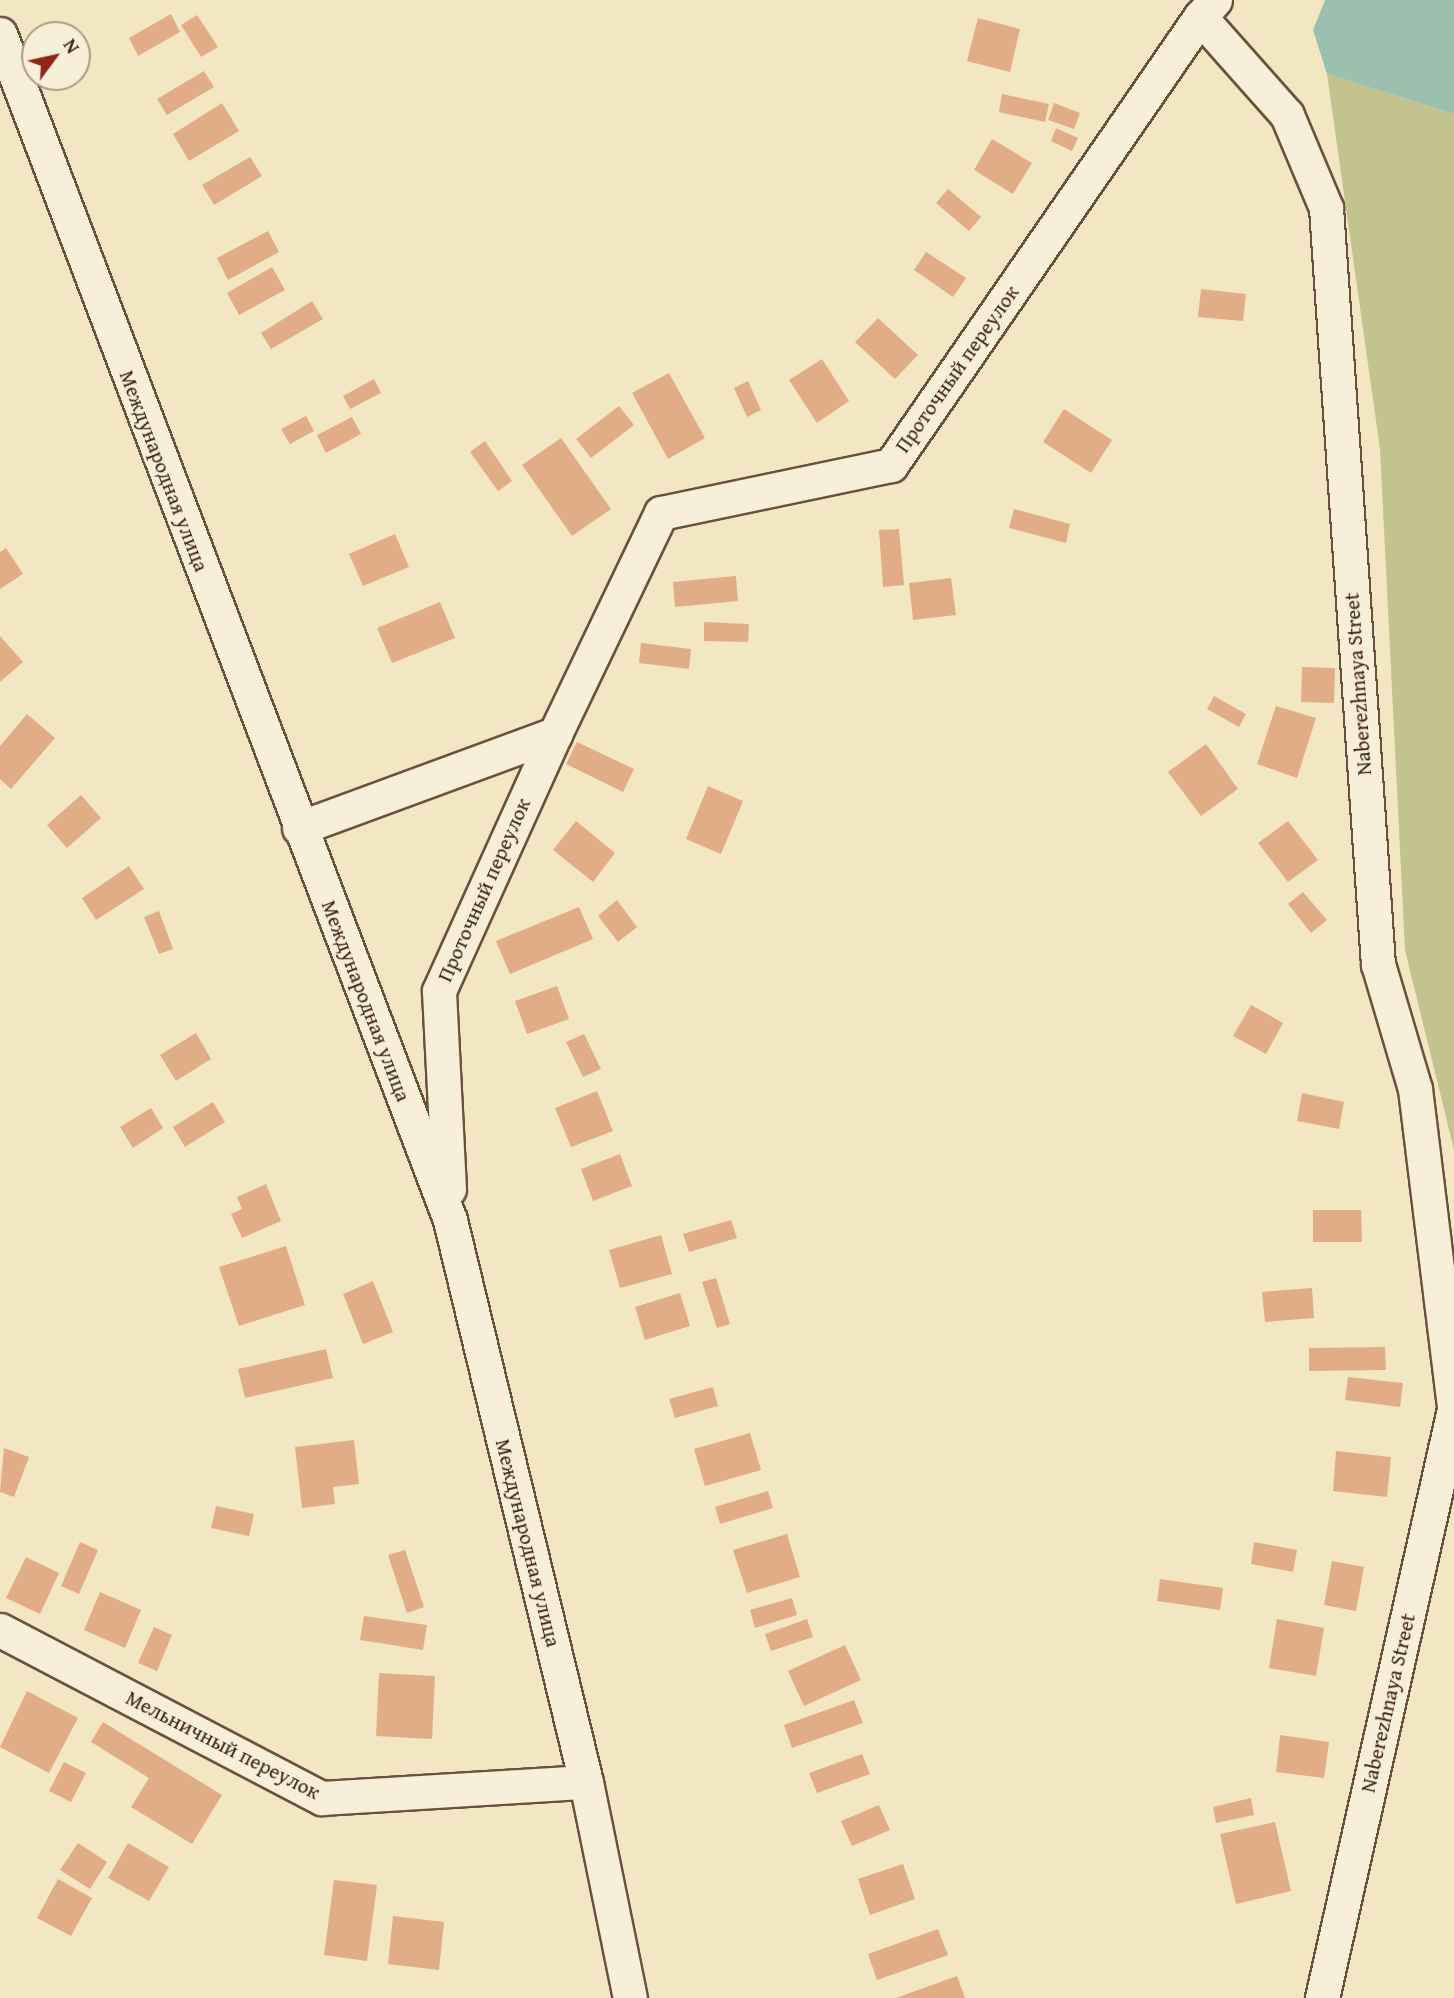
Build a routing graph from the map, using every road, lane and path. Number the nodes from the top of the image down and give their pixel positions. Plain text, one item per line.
1 (1207, 8) edge
2 (0, 34) edge
3 (555, 734) junction
4 (299, 828) junction
5 (450, 1220) junction
6 (1454, 1408) edge
7 (0, 1630) edge
8 (586, 1782) junction
9 (630, 1998) edge
10 (1322, 1998) edge

1 - 3 street, Проточный переулок
1 - 6 street, Naberezhnaya Street
2 - 4 street, Международная улица
3 - 4 street
3 - 5 street, Проточный переулок
4 - 5 street, Международная улица
5 - 8 street, Международная улица
6 - 10 street, Naberezhnaya Street
7 - 8 street, Мельничный переулок
8 - 9 street, Международная улица

